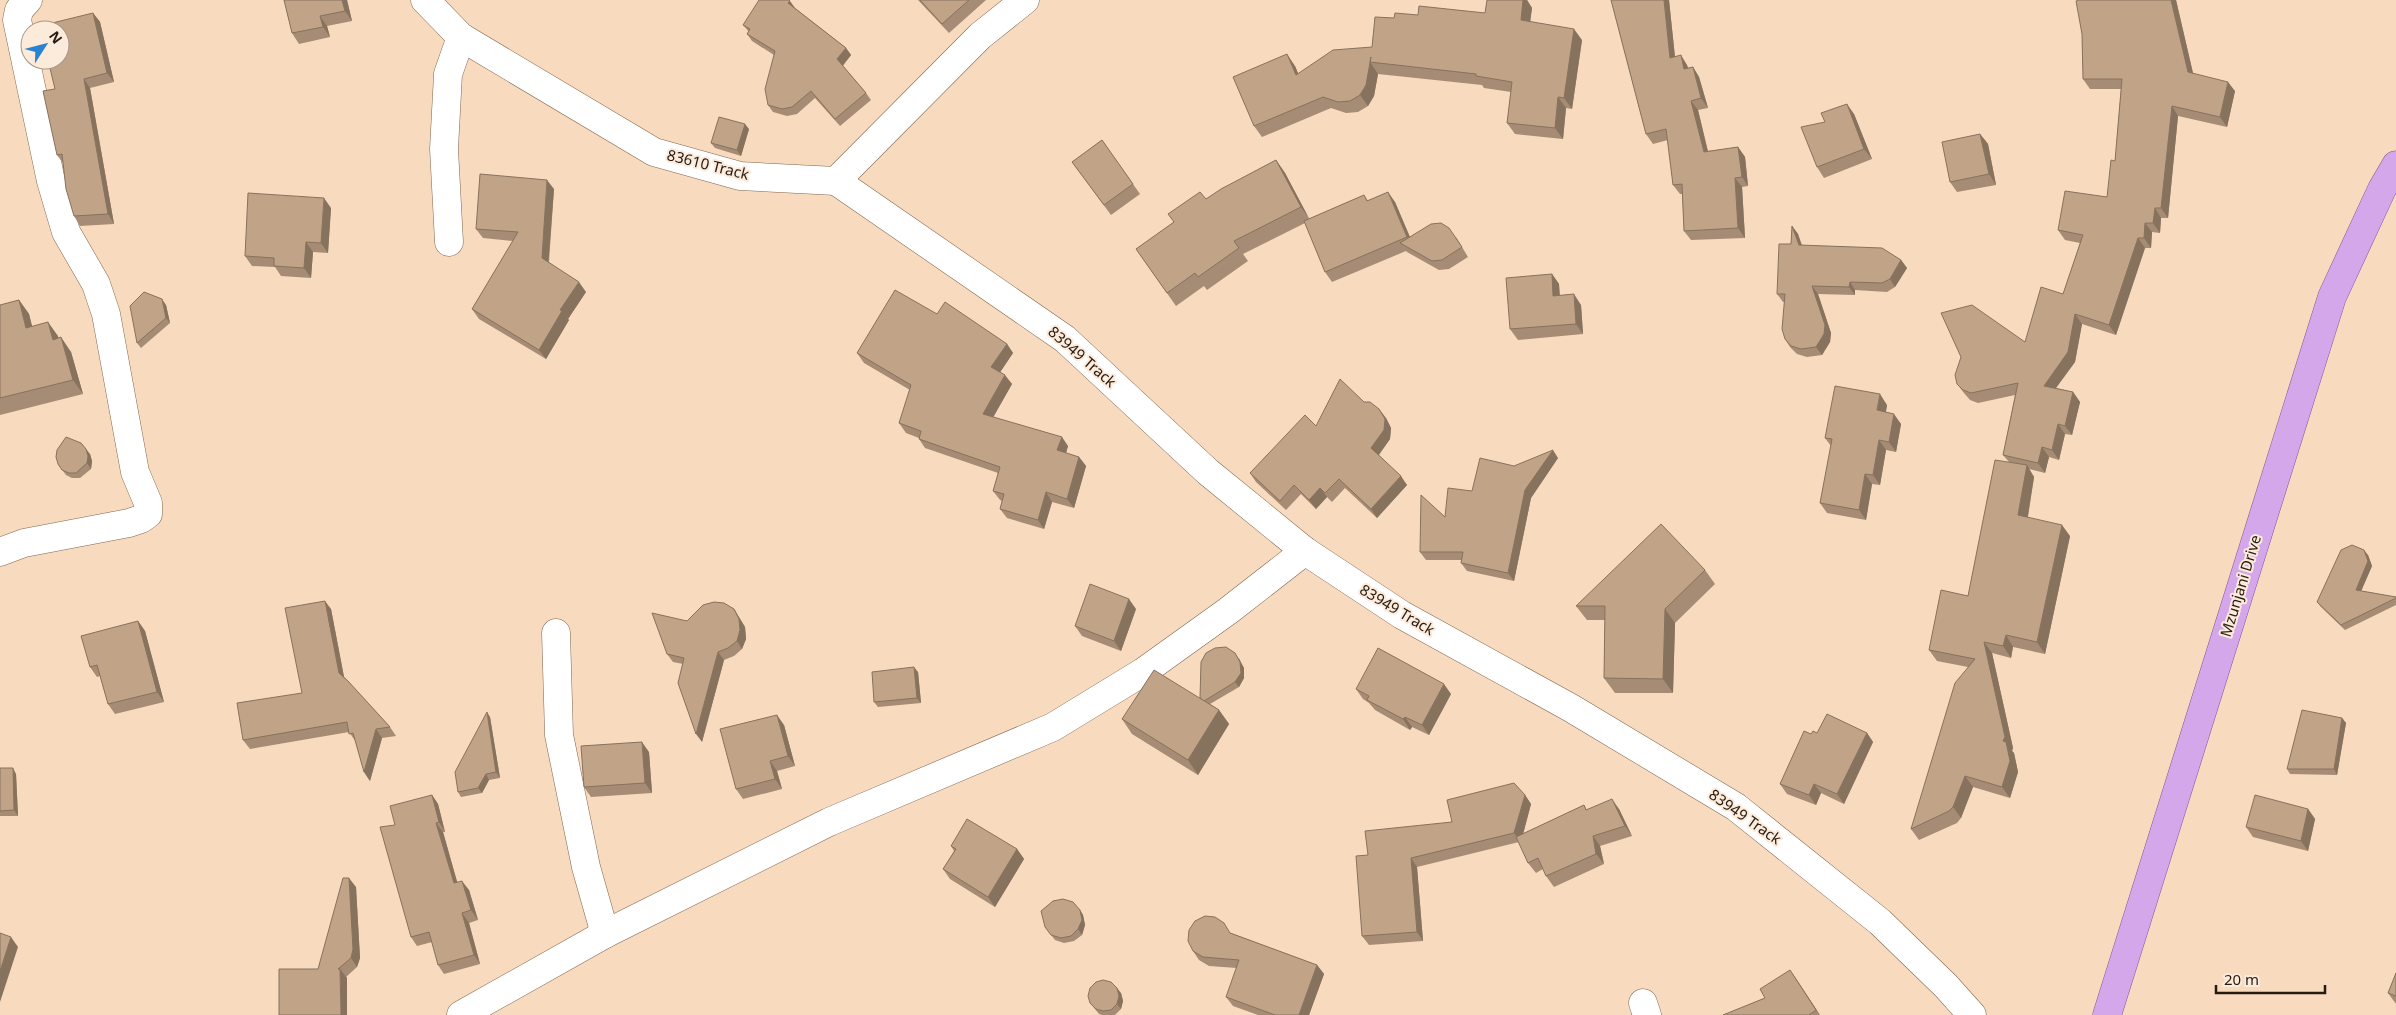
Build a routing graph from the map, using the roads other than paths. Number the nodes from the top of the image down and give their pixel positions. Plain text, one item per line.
1 (28, 0) edge
2 (425, 0) edge
3 (1025, 0) edge
4 (461, 37) junction
5 (2396, 165) edge
6 (836, 181) junction
7 (449, 242) dead end
8 (1304, 551) junction
9 (0, 552) edge
10 (556, 633) dead end
11 (605, 934) junction
12 (460, 1015) edge
13 (1972, 1015) edge
14 (2107, 1015) edge

1 - 9 street
2 - 4 street, 83610 Track
3 - 6 street
4 - 6 street, 83610 Track
4 - 7 street
5 - 14 main road, Mzunjani Drive
6 - 8 street, 83949 Track
8 - 11 street
8 - 13 street, 83949 Track
10 - 11 street
11 - 12 street

